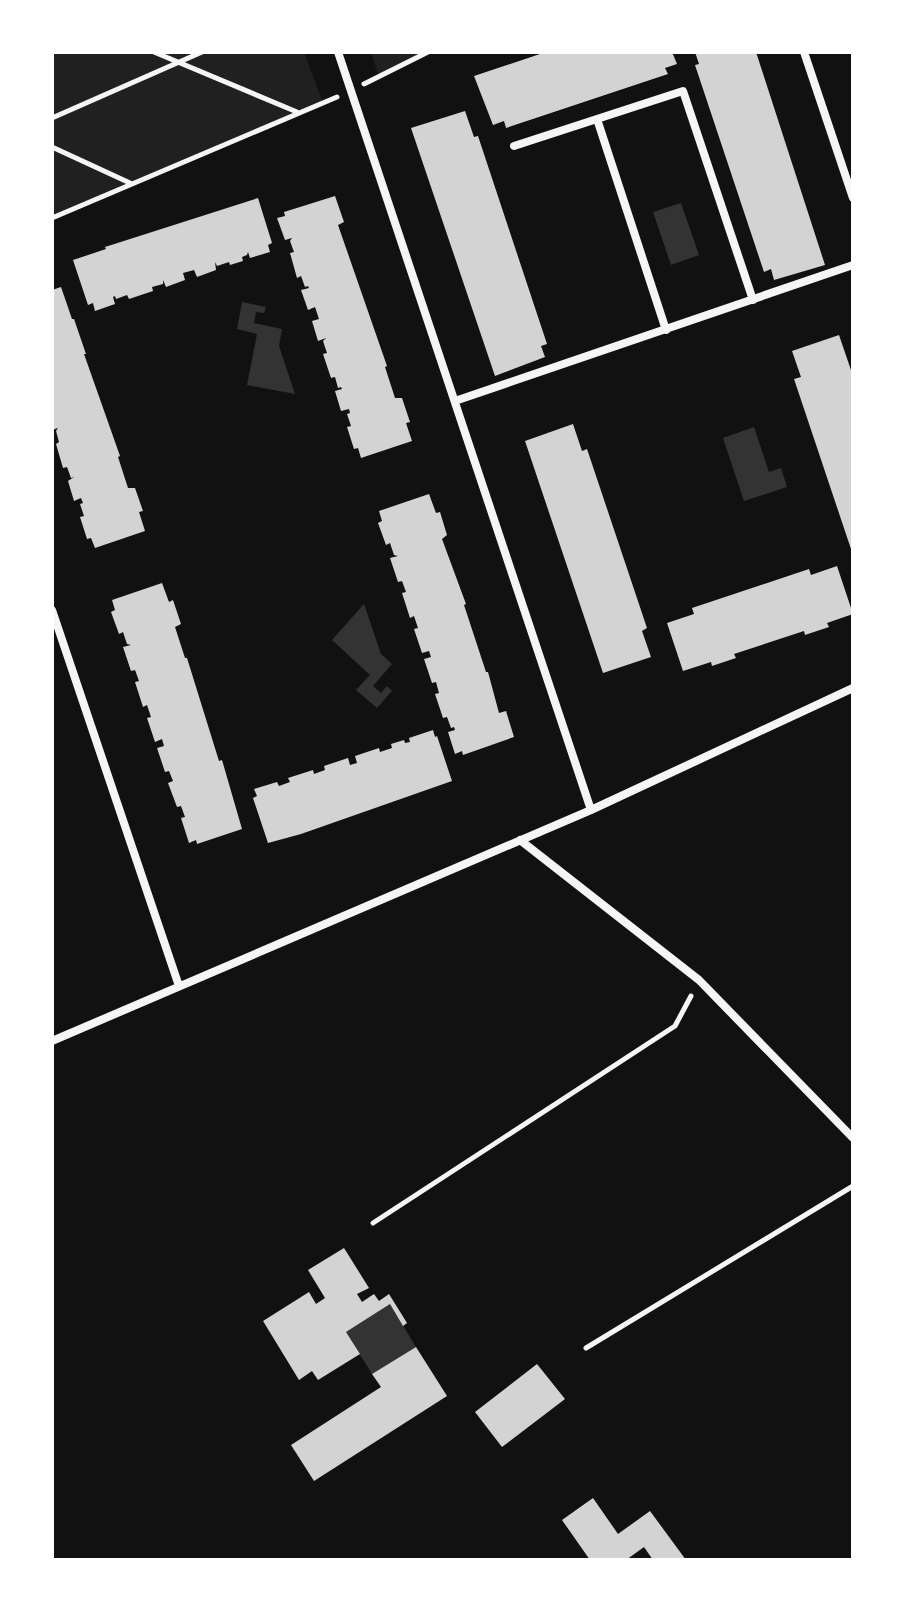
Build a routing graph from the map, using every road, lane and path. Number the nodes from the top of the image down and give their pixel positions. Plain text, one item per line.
1 (154, 52) edge
2 (202, 52) edge
3 (338, 52) edge
4 (428, 52) edge
5 (804, 52) edge
6 (178, 62) junction
7 (351, 90) junction
8 (298, 113) junction
9 (52, 118) edge
10 (597, 119) junction
11 (514, 146) dead end
12 (52, 147) edge
13 (130, 183) junction
14 (853, 198) edge
15 (52, 218) edge
16 (853, 265) edge
17 (753, 300) junction
18 (666, 330) junction
19 (455, 401) junction
20 (52, 610) edge
21 (853, 688) edge
22 (591, 810) junction
23 (520, 840) junction
24 (699, 980) junction
25 (179, 986) junction
26 (52, 1041) edge
27 (853, 1138) edge
28 (853, 1186) edge
29 (373, 1223) dead end
30 (586, 1348) dead end

1 - 6 path
2 - 6 path
3 - 7 street
4 - 7 path
5 - 14 street
6 - 8 path
6 - 9 path
7 - 8 path
7 - 19 street
8 - 13 path
10 - 11 street
10 - 17 street
10 - 18 street
12 - 13 path
13 - 15 path
16 - 17 street
17 - 18 street
18 - 19 street
19 - 22 street
20 - 25 street
21 - 22 street
22 - 23 street
23 - 24 street
23 - 25 street
24 - 27 street
24 - 29 path
25 - 26 street
28 - 30 path

